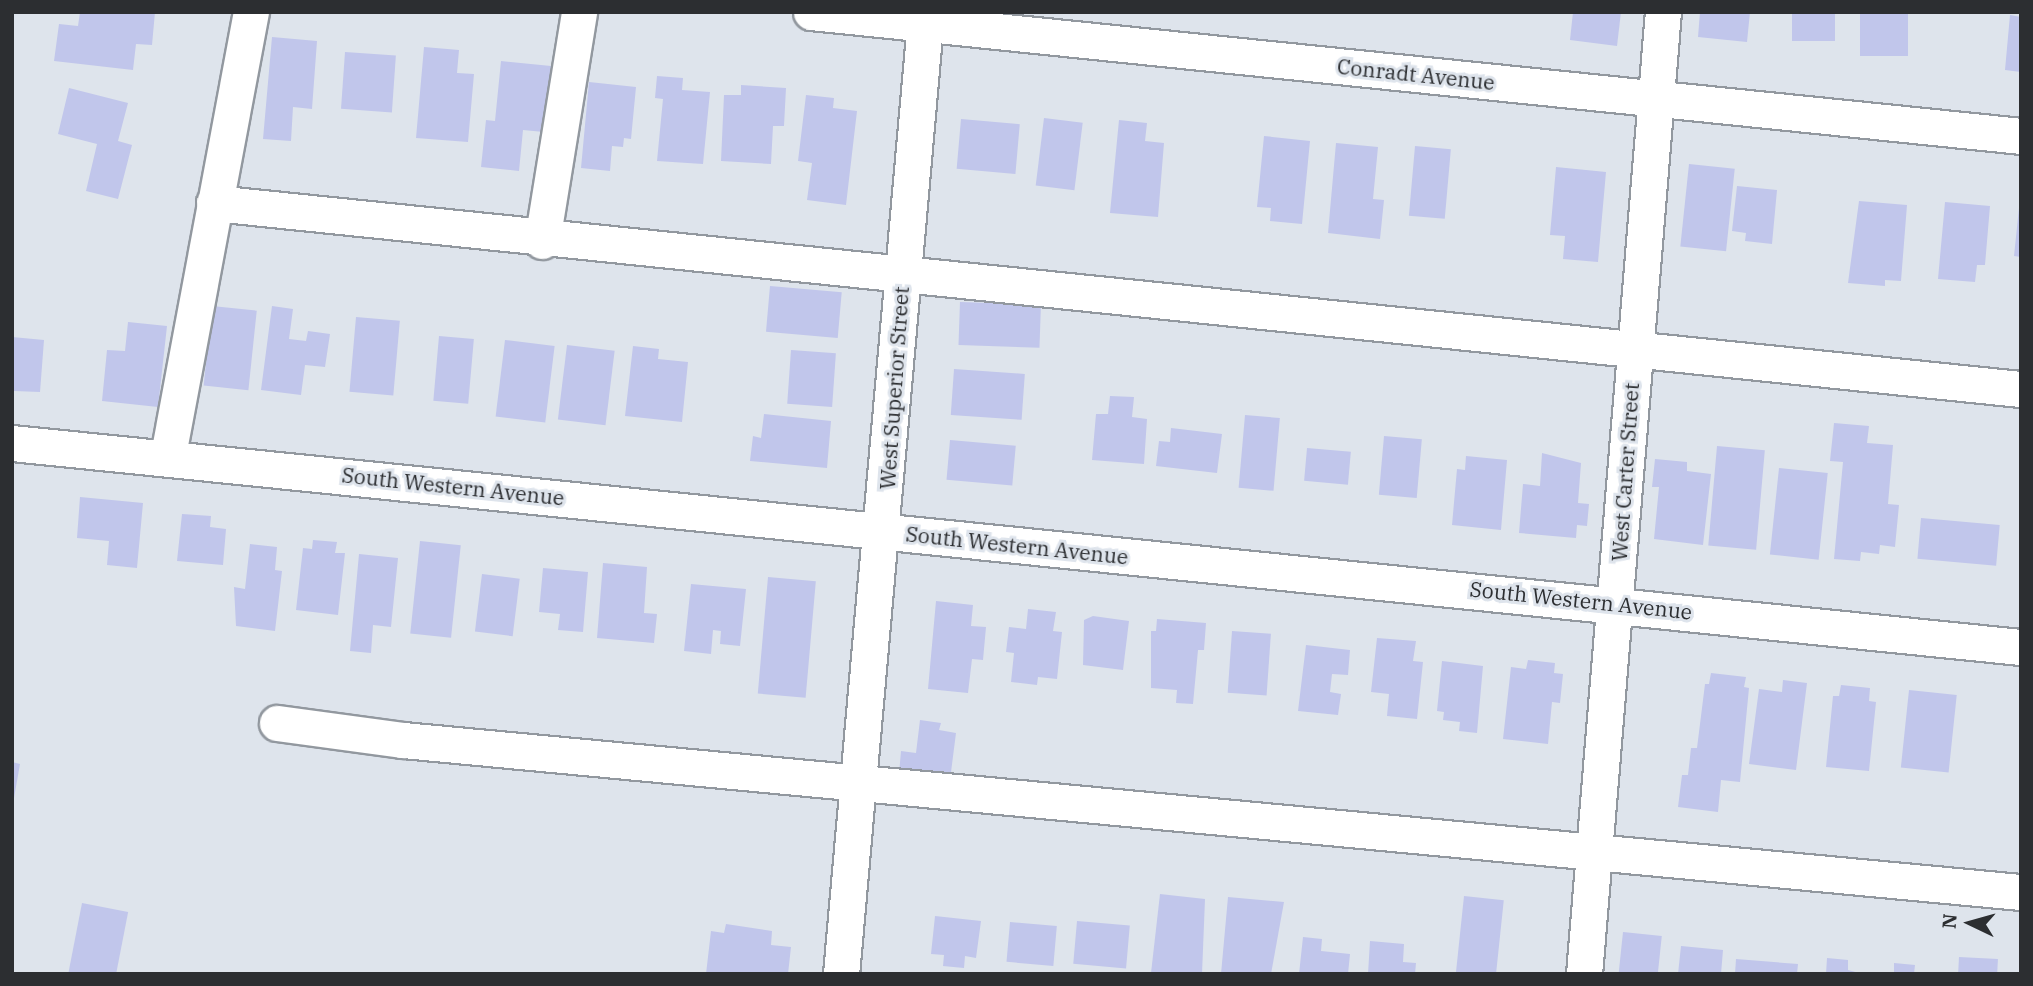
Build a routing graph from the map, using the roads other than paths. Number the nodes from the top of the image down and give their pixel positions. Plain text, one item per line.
1 (251, 12) edge
2 (579, 12) edge
3 (811, 12) edge
4 (1663, 12) edge
5 (926, 18) edge
6 (1656, 99) junction
7 (2021, 136) edge
8 (214, 203) junction
9 (542, 240) junction
10 (902, 272) junction
11 (1635, 346) junction
12 (2021, 389) edge
13 (12, 443) edge
14 (168, 456) junction
15 (883, 531) junction
16 (1615, 603) junction
17 (2021, 647) edge
18 (277, 723) dead end
19 (861, 783) junction
20 (1596, 849) junction
21 (2021, 892) edge
22 (841, 974) edge
23 (1584, 974) edge

1 - 8 street
2 - 9 street
3 - 5 street, Conradt Avenue
4 - 6 street, West Carter Street
5 - 6 street, Conradt Avenue
5 - 10 street, West Superior Street
6 - 7 street, Conradt Avenue
6 - 11 street, West Carter Street
8 - 9 street
8 - 14 street
9 - 10 street
10 - 11 street
10 - 15 street, West Superior Street
11 - 12 street
11 - 16 street, West Carter Street
13 - 14 street, South Western Avenue
14 - 15 street, South Western Avenue
15 - 16 street, South Western Avenue
15 - 19 street, West Superior Street
16 - 17 street, South Western Avenue
16 - 20 street, West Carter Street
18 - 19 street
19 - 20 street
19 - 22 street, West Superior Street
20 - 21 street
20 - 23 street, West Carter Street

